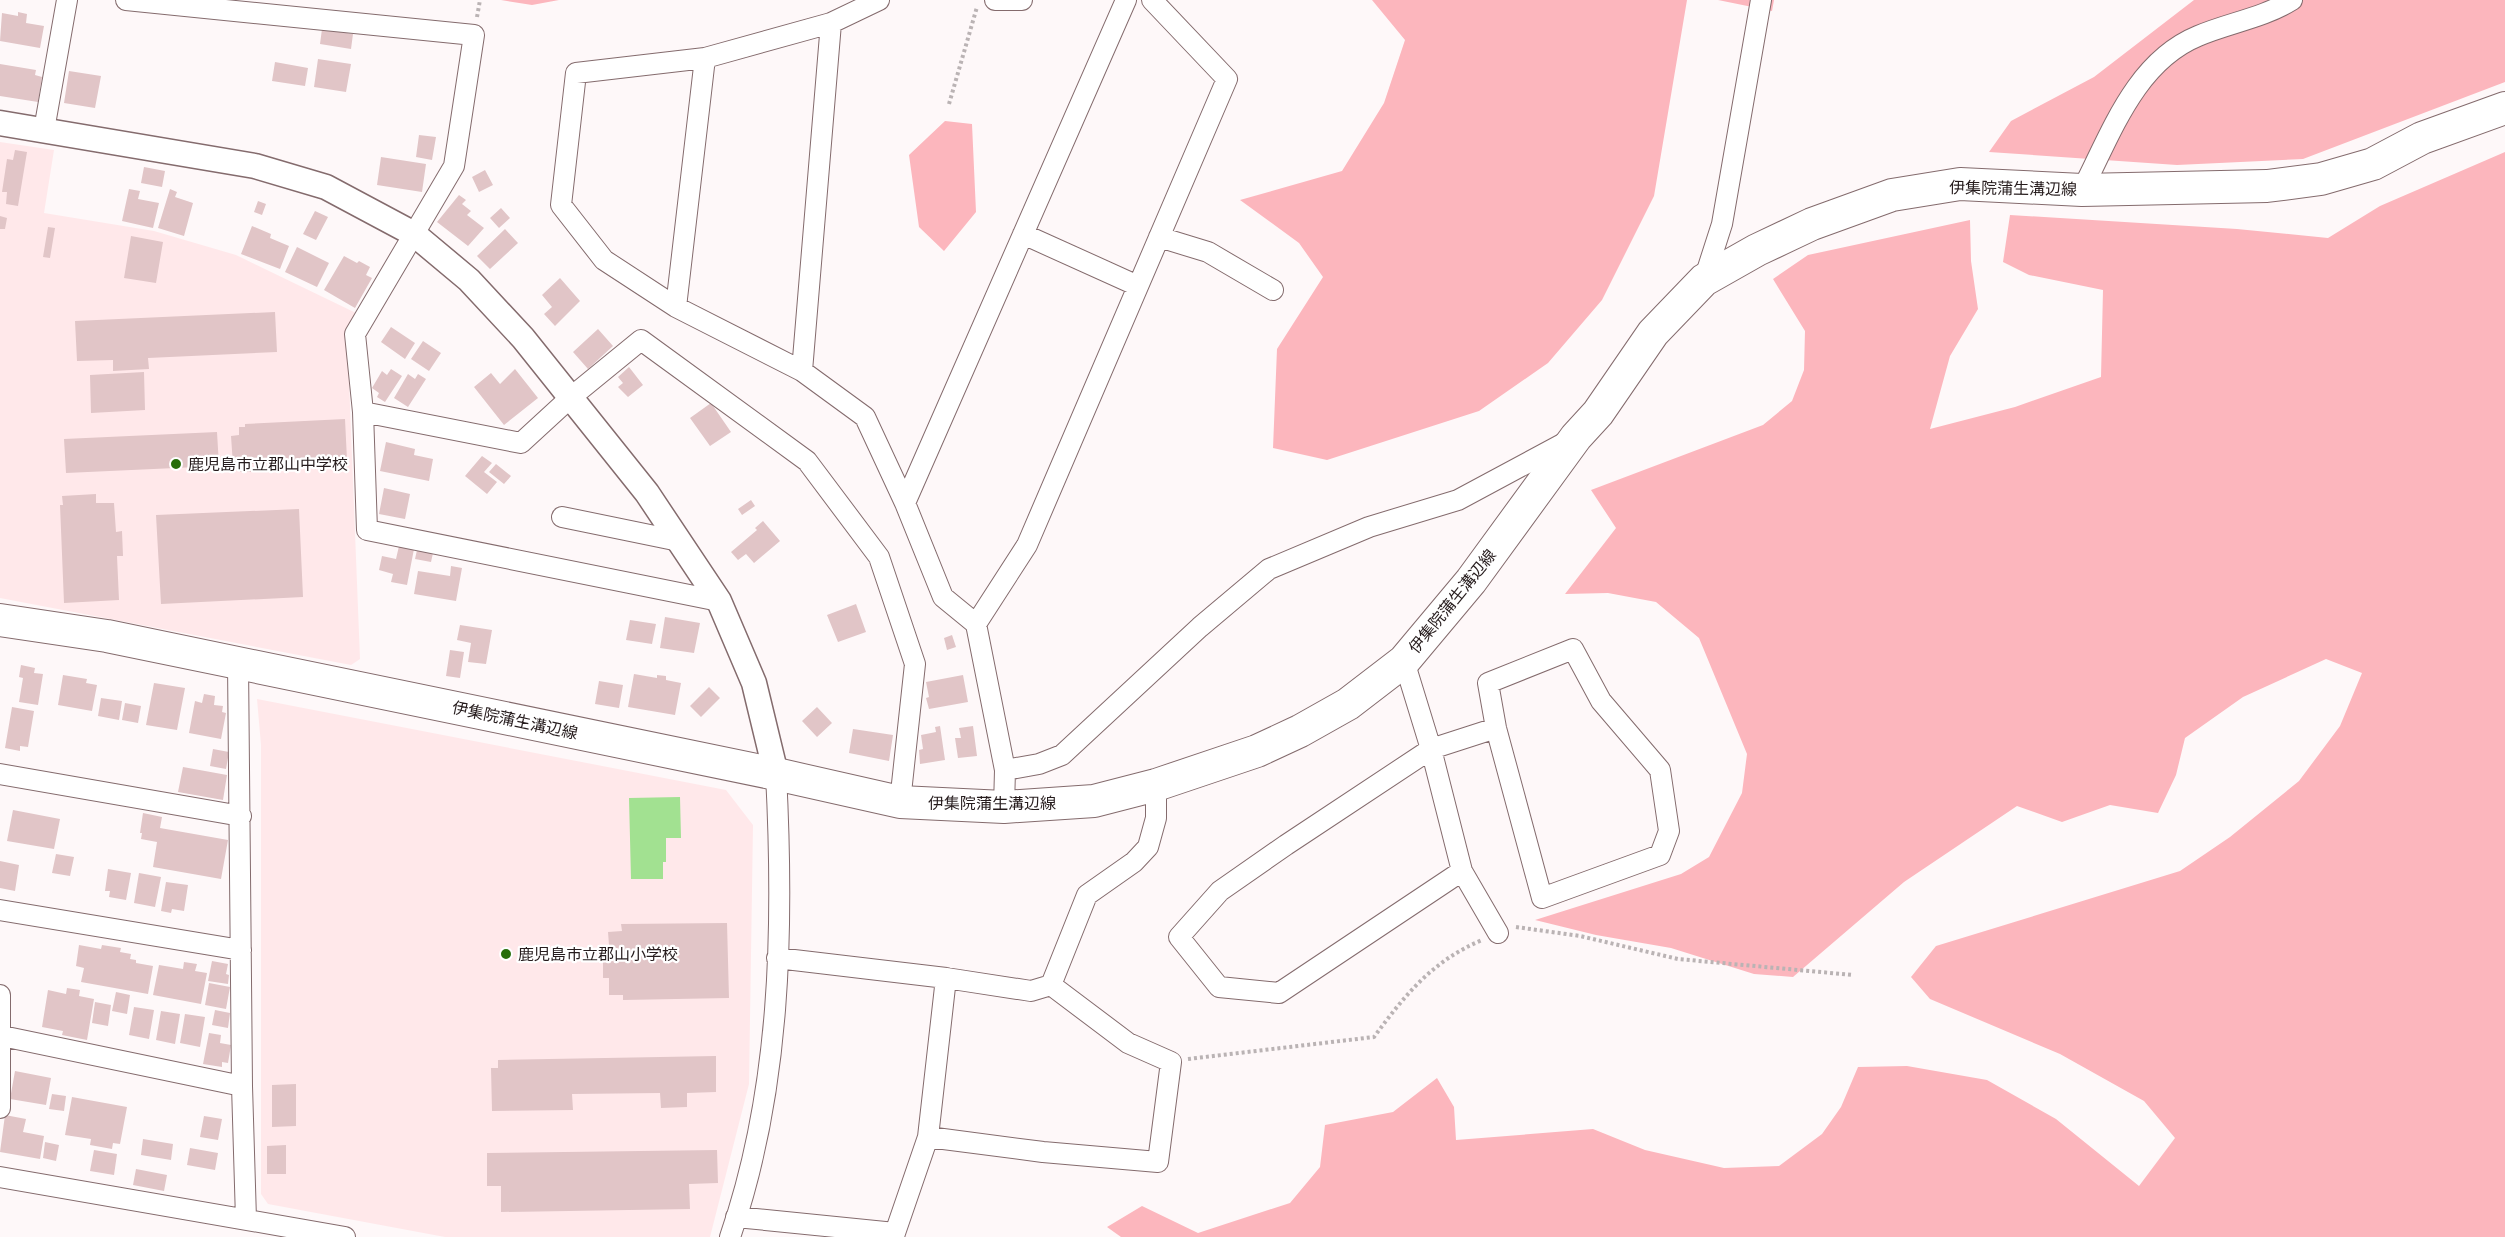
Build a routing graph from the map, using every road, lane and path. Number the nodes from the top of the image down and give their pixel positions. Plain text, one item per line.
1 (67, 0) edge
2 (126, 0) edge
3 (879, 0) edge
4 (978, 0) edge
5 (995, 0) edge
6 (1022, 0) edge
7 (1126, 0) edge
8 (1152, 0) edge
9 (1761, 0) edge
10 (2292, 0) edge
11 (831, 23) junction
12 (705, 58) junction
13 (949, 104) dead end
14 (2505, 108) edge
15 (0, 123) edge
16 (44, 130) junction
17 (2082, 190) junction
18 (414, 234) junction
19 (1023, 234) junction
20 (1159, 237) junction
21 (1704, 280) junction
22 (1138, 286) junction
23 (1273, 290) dead end
24 (676, 307) junction
25 (802, 371) junction
26 (570, 398) junction
27 (363, 412) junction
28 (1576, 437) junction
29 (905, 503) junction
30 (562, 517) dead end
31 (679, 541) junction
32 (719, 601) junction
33 (0, 620) edge
34 (976, 624) junction
35 (1404, 661) junction
36 (238, 663) junction
37 (1496, 728) junction
38 (1431, 749) junction
39 (1005, 770) junction
40 (0, 774) edge
41 (776, 774) junction
42 (1156, 785) junction
43 (900, 802) junction
44 (1004, 807) junction
45 (241, 816) junction
46 (1462, 871) junction
47 (0, 910) edge
48 (1498, 933) junction
49 (241, 950) junction
50 (777, 958) junction
51 (1853, 975) dead end
52 (946, 978) junction
53 (1051, 985) junction
54 (0, 995) edge
55 (2, 1036) junction
56 (1171, 1062) junction
57 (242, 1086) junction
58 (0, 1108) edge
59 (928, 1137) junction
60 (0, 1177) edge
61 (736, 1217) junction
62 (246, 1219) junction
63 (895, 1235) edge
64 (345, 1237) edge
65 (729, 1237) edge

1 - 16 street
2 - 18 street
3 - 11 street
4 - 13 path
5 - 6 street
7 - 19 street
8 - 20 street
9 - 21 street
10 - 17 street
11 - 12 street
11 - 25 street
12 - 24 street
12 - 24 street
14 - 17 main road, 伊集院蒲生溝辺線
15 - 16 street
16 - 18 street
17 - 21 main road, 伊集院蒲生溝辺線
18 - 26 street
18 - 27 street
19 - 22 street
19 - 29 street
20 - 22 street
20 - 23 street
21 - 28 main road, 伊集院蒲生溝辺線
22 - 34 street
24 - 25 street
25 - 29 street
26 - 27 street
26 - 31 street
26 - 43 street
27 - 32 street
28 - 35 main road, 伊集院蒲生溝辺線
28 - 39 street
29 - 34 street
30 - 31 street
31 - 32 street
32 - 41 street
33 - 36 main road, 伊集院蒲生溝辺線
34 - 39 street
35 - 38 street
35 - 42 main road, 伊集院蒲生溝辺線
36 - 41 main road, 伊集院蒲生溝辺線
36 - 45 street
37 - 37 street
37 - 38 street
38 - 46 street
38 - 46 street
39 - 44 street
40 - 45 street
41 - 43 main road, 伊集院蒲生溝辺線
41 - 50 street
42 - 44 main road, 伊集院蒲生溝辺線
42 - 53 street
43 - 44 main road, 伊集院蒲生溝辺線
45 - 49 street
46 - 48 street
47 - 49 street
48 - 51 path
48 - 56 path
49 - 57 street
50 - 52 street
50 - 61 street
52 - 53 street
52 - 59 street
53 - 56 street
54 - 55 street
55 - 57 street
55 - 58 street
56 - 59 street
57 - 62 street
59 - 63 street
60 - 62 street
61 - 63 street
61 - 65 street
62 - 64 street

